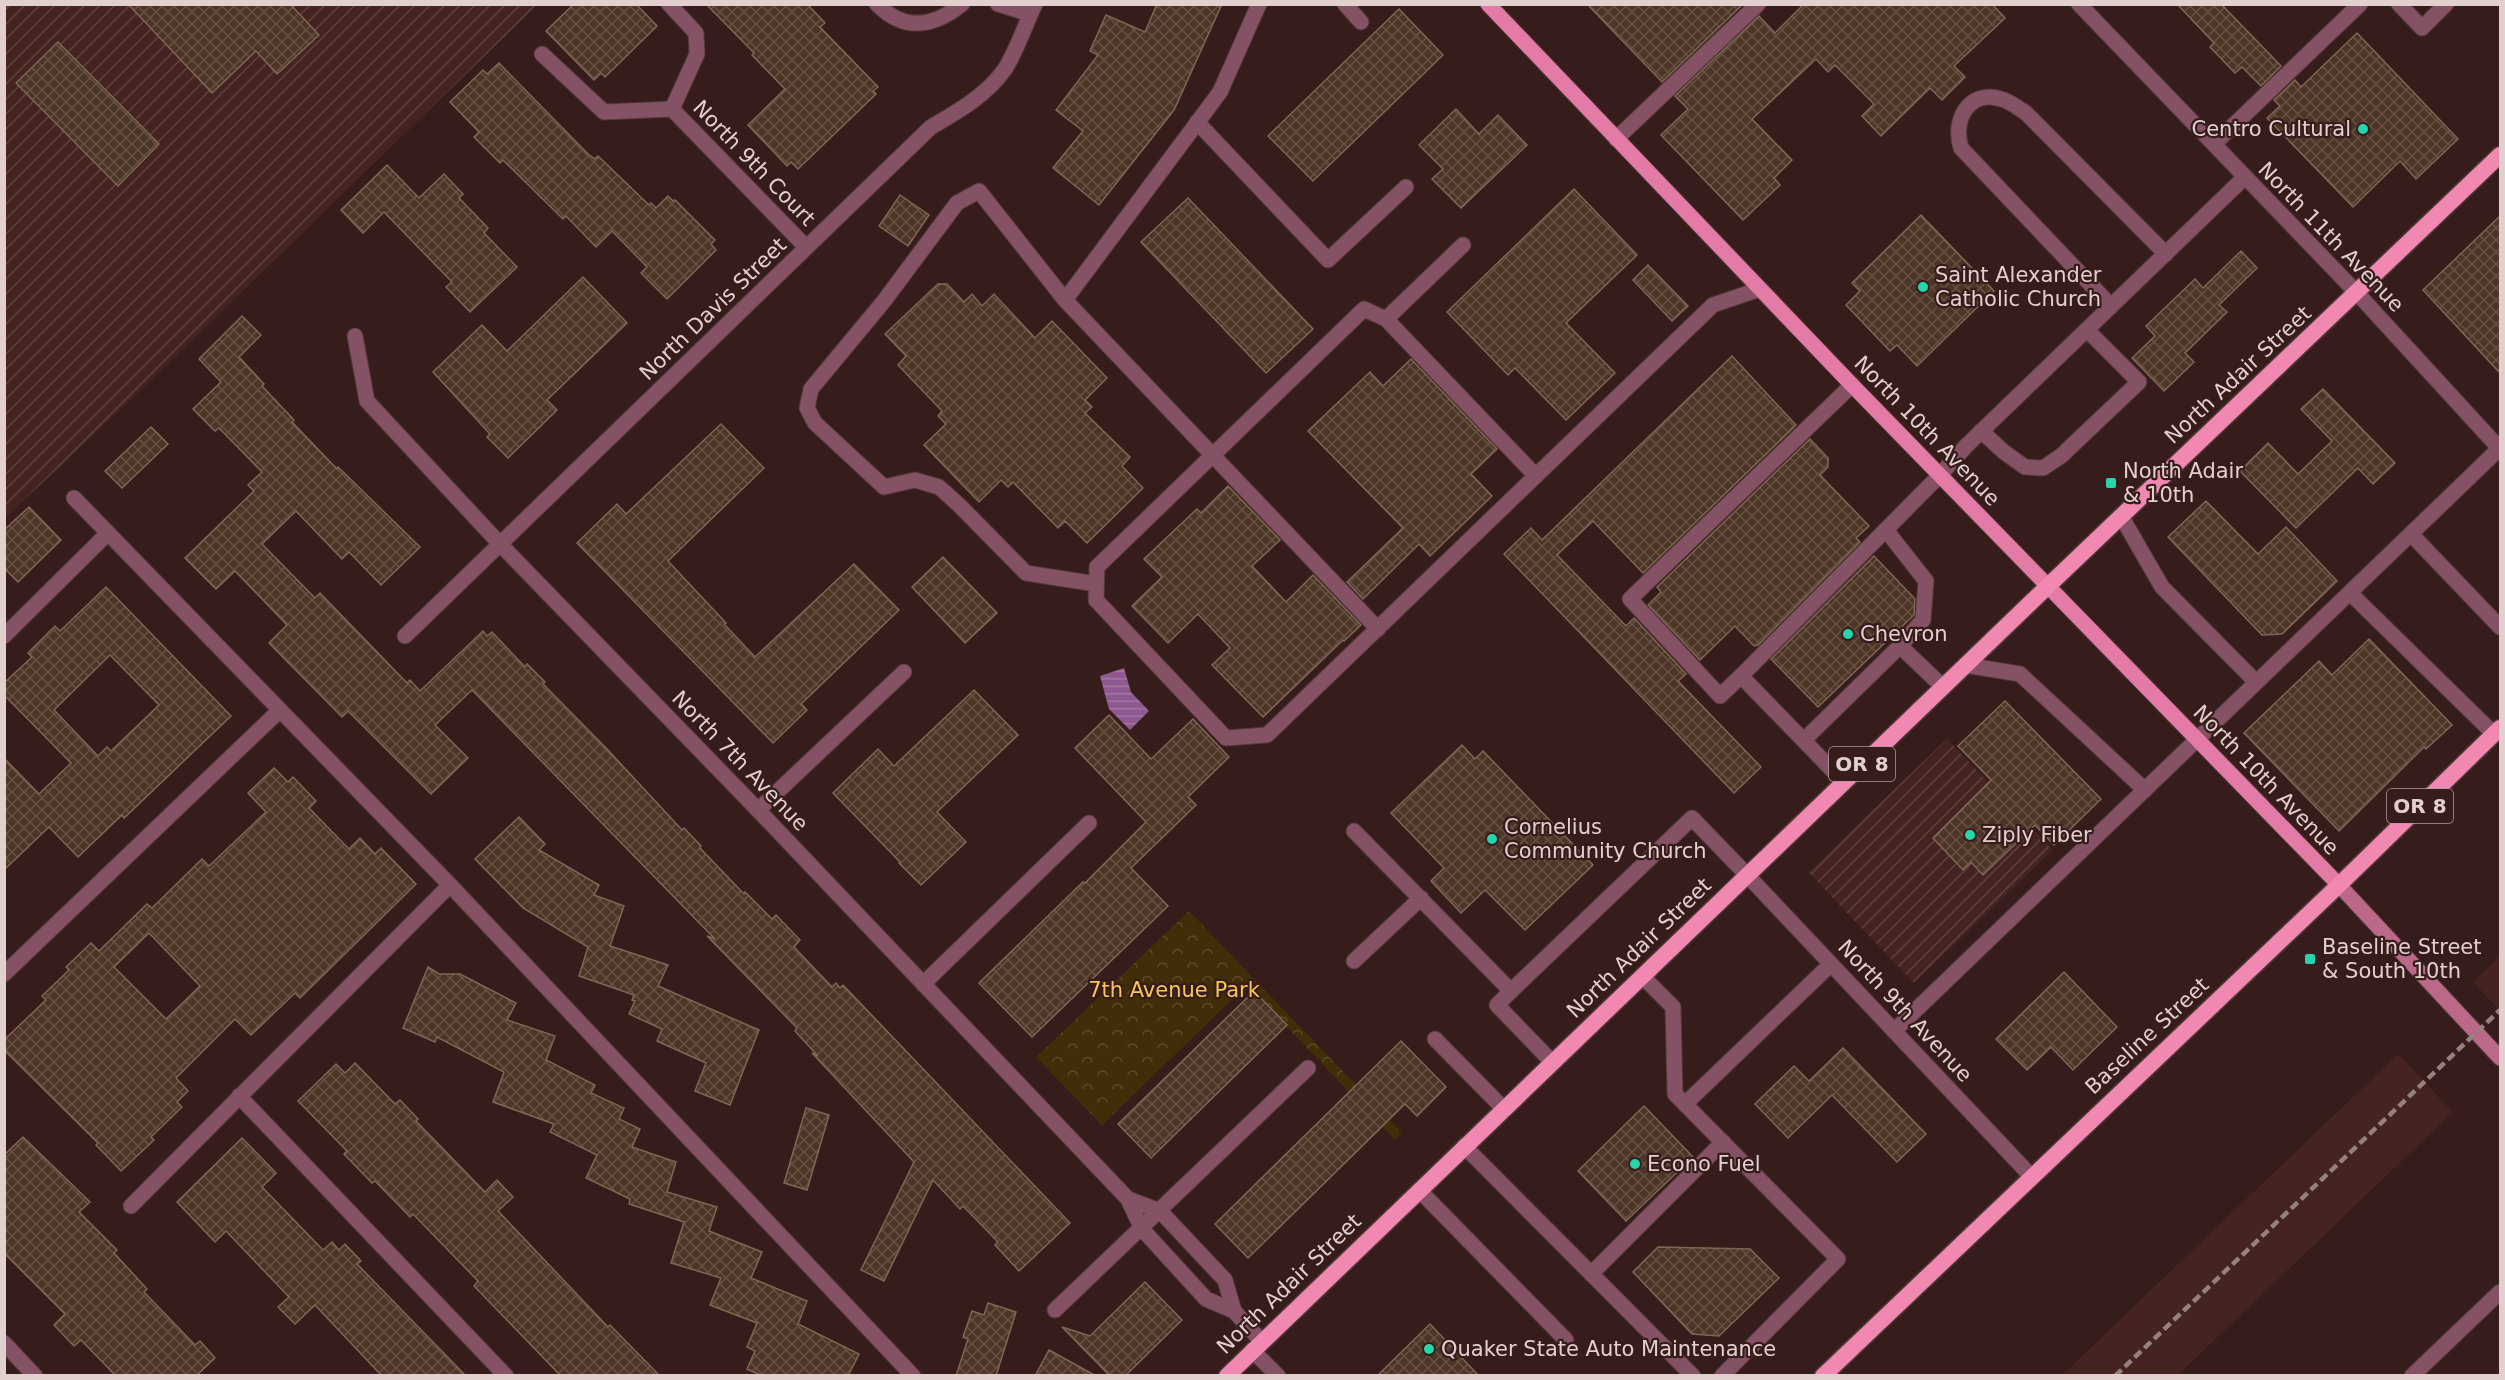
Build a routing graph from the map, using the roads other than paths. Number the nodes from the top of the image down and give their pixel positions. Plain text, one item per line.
1 (669, 4) edge
2 (878, 4) edge
3 (962, 4) edge
4 (998, 4) edge
5 (1259, 4) edge
6 (1345, 4) edge
7 (1488, 4) edge
8 (1758, 4) edge
9 (2079, 4) edge
10 (2360, 4) edge
11 (2399, 4) edge
12 (2446, 4) edge
13 (1032, 9) edge
14 (1361, 22) dead end
15 (542, 54) dead end
16 (672, 109) junction
17 (1197, 122) junction
18 (1616, 139) junction
19 (2214, 144) junction
20 (2500, 155) edge
21 (2245, 177) junction
22 (1406, 187) dead end
23 (1462, 245) dead end
24 (806, 247) junction
25 (2166, 254) junction
26 (1760, 289) junction
27 (2357, 293) junction
28 (1065, 300) junction
29 (2111, 306) junction
30 (1386, 319) junction
31 (2087, 330) junction
32 (355, 336) dead end
33 (1852, 385) junction
34 (1981, 431) junction
35 (2500, 448) edge
36 (1212, 455) junction
37 (1940, 475) junction
38 (1536, 476) junction
39 (74, 498) dead end
40 (2121, 516) junction
41 (1886, 530) junction
42 (108, 533) junction
43 (2410, 534) junction
44 (500, 544) junction
45 (1096, 584) junction
46 (2048, 586) junction
47 (2350, 593) junction
48 (2500, 627) edge
49 (1378, 629) junction
50 (4, 636) edge
51 (405, 636) dead end
52 (1900, 646) junction
53 (1965, 665) junction
54 (904, 672) dead end
55 (1741, 676) junction
56 (2256, 682) junction
57 (1943, 687) junction
58 (280, 710) junction
59 (2497, 731) edge
60 (2197, 739) junction
61 (1804, 740) junction
62 (1844, 782) junction
63 (2145, 790) junction
64 (758, 810) junction
65 (1089, 823) dead end
66 (1354, 831) dead end
67 (1747, 875) junction
68 (450, 885) junction
69 (2339, 885) junction
70 (1421, 898) junction
71 (1354, 962) dead end
72 (1831, 964) junction
73 (4, 974) edge
74 (1642, 976) junction
75 (923, 984) junction
76 (1511, 991) junction
77 (1894, 1031) junction
78 (1435, 1039) dead end
79 (2500, 1058) edge
80 (1552, 1062) junction
81 (1308, 1068) dead end
82 (239, 1096) junction
83 (1685, 1104) junction
84 (1504, 1109) junction
85 (1723, 1142) junction
86 (1464, 1146) junction
87 (2031, 1176) junction
88 (1419, 1190) junction
89 (1128, 1199) junction
90 (131, 1206) dead end
91 (1160, 1211) junction
92 (1142, 1229) junction
93 (1592, 1274) junction
94 (2500, 1292) edge
95 (1055, 1310) dead end
96 (1234, 1311) junction
97 (1566, 1341) dead end
98 (4, 1343) edge
99 (1257, 1346) junction
100 (908, 1374) edge
101 (35, 1376) edge
102 (506, 1376) edge
103 (1227, 1376) edge
104 (1278, 1376) edge
105 (1693, 1376) edge
106 (1722, 1376) edge
107 (1823, 1376) edge
108 (2412, 1376) edge

1 - 16 street
2 - 3 street
4 - 13 street
5 - 17 street
6 - 14 street
7 - 18 main road, North 10th Avenue
8 - 18 street
9 - 19 street, North 11th Avenue
10 - 19 street
11 - 12 street
13 - 24 street, North Davis Street
15 - 16 street
16 - 24 street, North 9th Court
17 - 22 street
17 - 28 street
18 - 26 main road, North 10th Avenue
19 - 21 street, North 11th Avenue
20 - 27 highway, North Adair Street / OR 8
21 - 25 street
21 - 27 street, North 11th Avenue
23 - 30 street
24 - 44 street, North Davis Street
25 - 29 street
25 - 29 street
26 - 33 main road, North 10th Avenue
26 - 38 street
27 - 35 street, North 11th Avenue
27 - 40 highway, North Adair Street / OR 8
28 - 36 street
28 - 45 street
29 - 31 street
30 - 36 street
30 - 38 street
31 - 34 street
31 - 34 street
32 - 44 street, North 7th Avenue
33 - 37 main road, North 10th Avenue
33 - 55 street
34 - 37 street
35 - 43 street
36 - 45 street
36 - 49 street
37 - 41 street
37 - 46 main road, North 10th Avenue
38 - 49 street
39 - 42 street
40 - 46 highway, North Adair Street / OR 8
40 - 56 street
41 - 52 street
41 - 55 street
42 - 50 street
42 - 58 street
43 - 47 street
43 - 48 street
44 - 51 street, North Davis Street
44 - 64 street, North 7th Avenue
45 - 49 street
46 - 53 highway, North Adair Street / OR 8
46 - 60 main road, North 10th Avenue
47 - 56 street
47 - 59 street
52 - 57 street
52 - 61 street
53 - 57 highway, North Adair Street / OR 8
53 - 63 street
54 - 64 street
55 - 61 street
56 - 60 street
57 - 62 highway, North Adair Street / OR 8
58 - 68 street
58 - 73 street
59 - 69 highway, Baseline Street / OR 8
60 - 63 street
60 - 69 main road, North 10th Avenue
61 - 62 street
62 - 67 highway, North Adair Street / OR 8
63 - 77 street
64 - 75 street, North 7th Avenue
65 - 75 street
66 - 70 street
67 - 72 street, North 9th Avenue
67 - 74 highway, North Adair Street / OR 8
67 - 76 street, North 9th Avenue
68 - 82 street
68 - 100 street
69 - 79 main road
69 - 87 highway, Baseline Street / OR 8
70 - 71 street
70 - 76 street
72 - 77 street, North 9th Avenue
72 - 83 street
74 - 80 highway, North Adair Street / OR 8
74 - 83 street
75 - 89 street, North 7th Avenue
76 - 80 street
77 - 87 street, North 9th Avenue
78 - 84 street
80 - 84 highway, North Adair Street / OR 8
81 - 91 street
82 - 90 street
82 - 102 street
83 - 85 street
84 - 86 highway, North Adair Street / OR 8
85 - 93 street
85 - 106 street
86 - 88 highway, North Adair Street / OR 8
86 - 93 street
87 - 107 highway, Baseline Street / OR 8
88 - 97 street
88 - 99 highway, North Adair Street / OR 8
89 - 91 street, North 7th Avenue
89 - 92 street, North 7th Avenue
91 - 92 street
91 - 96 street, North 7th Avenue
92 - 95 street
92 - 96 street, North 7th Avenue
93 - 105 street
94 - 108 street
96 - 99 street, North 7th Avenue
98 - 101 street
99 - 103 highway, North Adair Street / OR 8
99 - 104 street, North 7th Avenue

